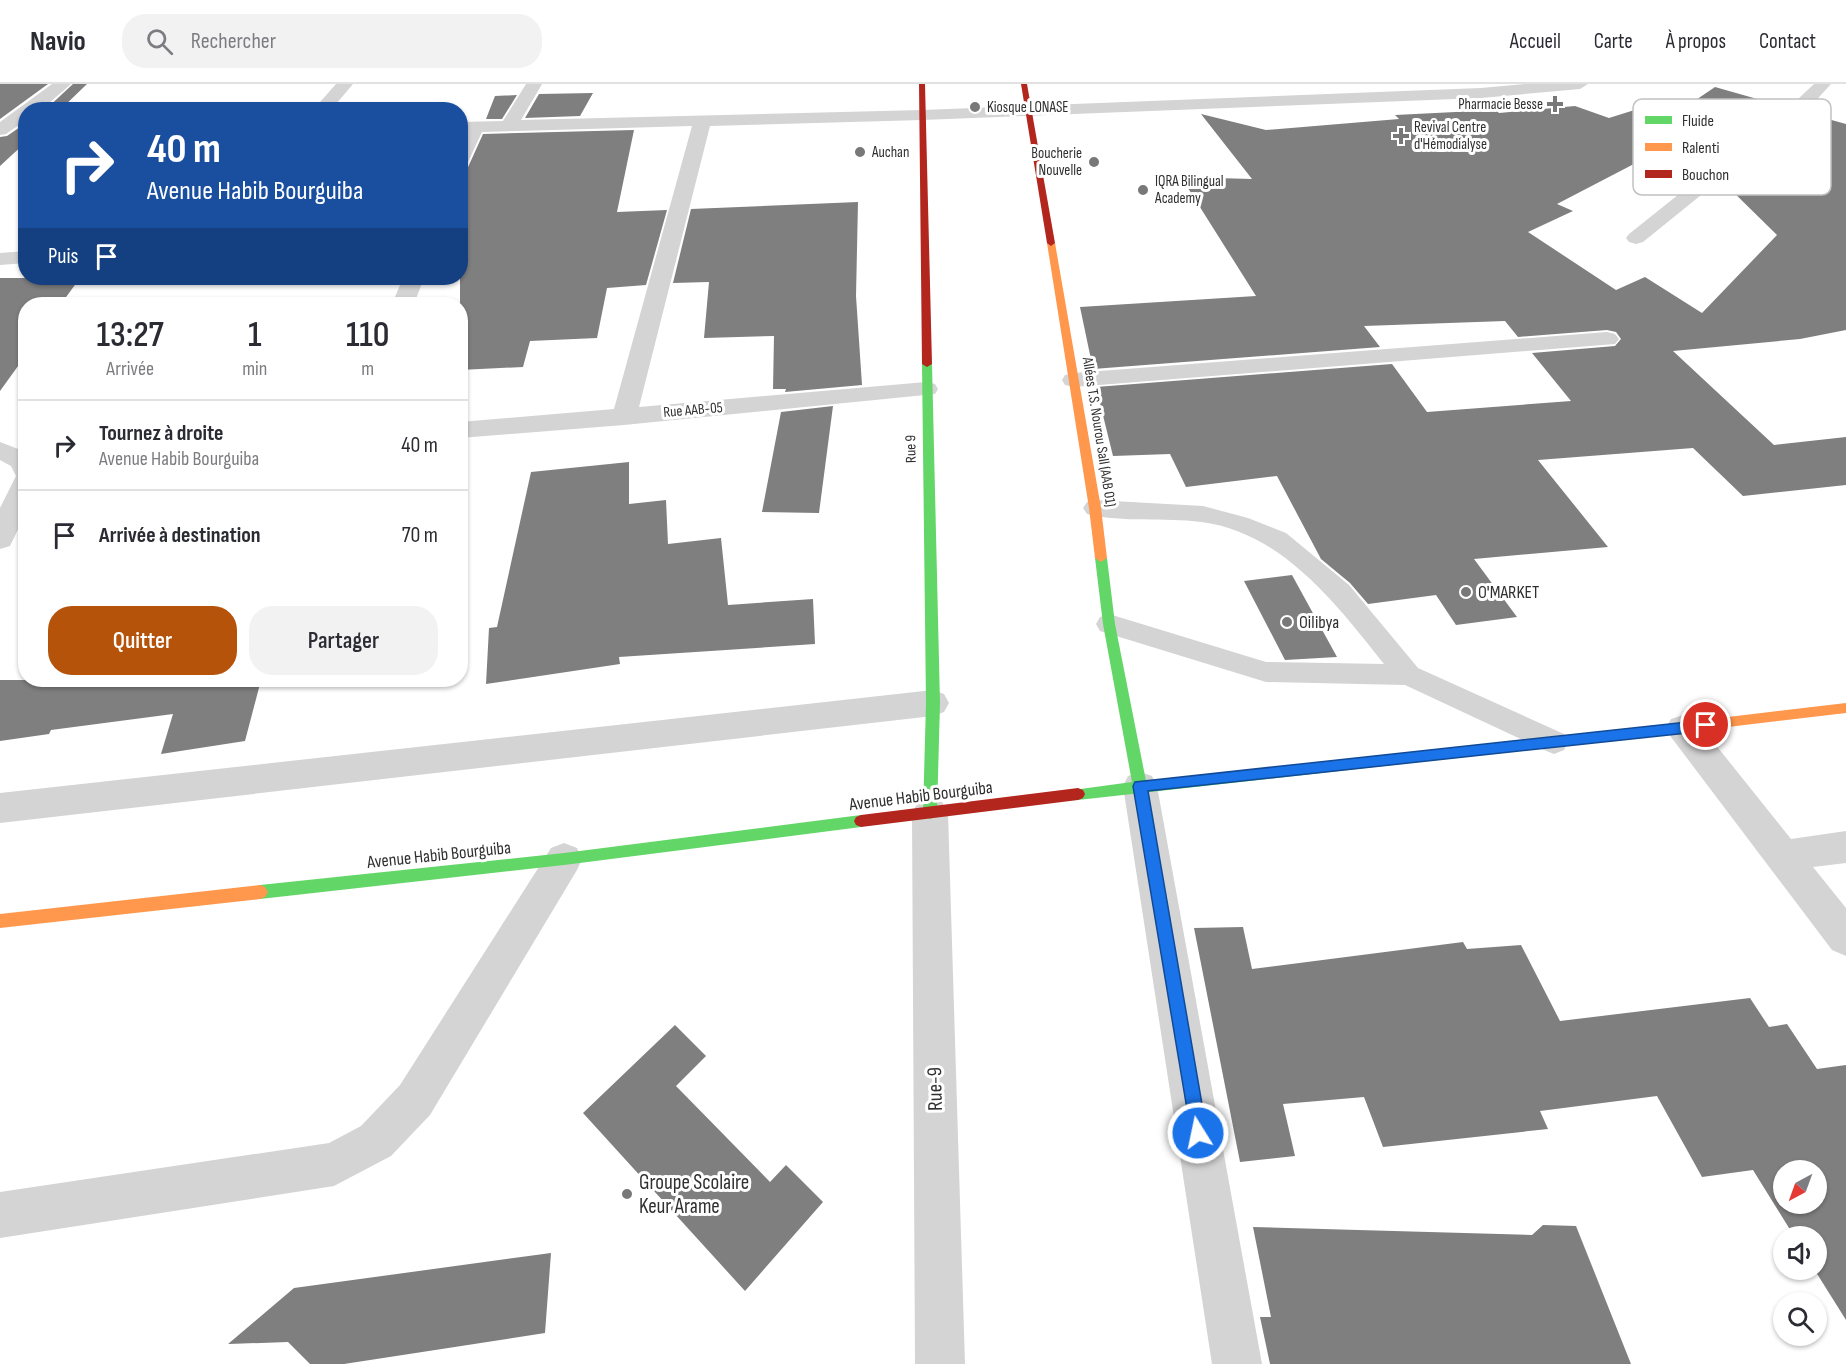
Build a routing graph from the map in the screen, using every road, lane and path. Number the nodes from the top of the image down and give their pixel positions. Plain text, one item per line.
1 (63, 84) edge
2 (345, 84) edge
3 (534, 84) edge
4 (922, 84) edge
5 (1024, 84) edge
6 (1274, 84) edge
7 (1580, 84) edge
8 (1823, 84) edge
9 (1476, 89) edge
10 (1808, 99) edge
11 (1285, 101) junction
12 (39, 102) edge
13 (328, 102) edge
14 (1029, 111) junction
15 (922, 115) junction
16 (18, 117) edge
17 (703, 120) junction
18 (509, 124) junction
19 (468, 127) edge
20 (0, 130) edge
21 (0, 135) edge
22 (18, 135) edge
23 (1690, 195) edge
24 (1636, 238) dead end
25 (18, 258) edge
26 (0, 259) edge
27 (1607, 339) dead end
28 (1074, 380) junction
29 (926, 389) junction
30 (624, 417) junction
31 (468, 429) edge
32 (0, 450) edge
33 (18, 459) edge
34 (18, 499) edge
35 (1095, 508) junction
36 (0, 538) edge
37 (1109, 624) junction
38 (1408, 675) junction
39 (933, 703) junction
40 (1846, 708) edge
41 (1683, 728) junction
42 (1554, 742) junction
43 (1140, 786) junction
44 (0, 808) edge
45 (930, 813) junction
46 (1846, 848) edge
47 (1782, 856) junction
48 (564, 859) junction
49 (0, 921) edge
50 (1846, 938) edge
51 (0, 1215) edge
52 (940, 1364) edge
53 (1237, 1364) edge

1 - 12 street
2 - 13 street
3 - 18 street
4 - 15 street, Rue 9
5 - 14 street, Allées T.S. Nourou Sall (AAB 01)
6 - 11 street
7 - 9 street
8 - 10 street
9 - 11 street
11 - 14 street
14 - 15 street
14 - 28 street, Allées T.S. Nourou Sall (AAB 01)
15 - 17 street
15 - 29 street, Rue 9
16 - 20 street
17 - 18 street
17 - 30 street
18 - 19 street
21 - 22 street
23 - 24 street
25 - 26 street
27 - 28 street
28 - 35 street, Allées T.S. Nourou Sall (AAB 01)
29 - 30 street, Rue AAB-05
29 - 39 street, Rue 9
30 - 31 street, Rue AAB-05
32 - 33 street
34 - 36 street
35 - 37 street, Allées T.S. Nourou Sall (AAB 01)
35 - 38 lane
37 - 38 lane
37 - 43 street, Allées T.S. Nourou Sall (AAB 01)
38 - 42 lane
39 - 44 street
39 - 45 street, Rue 9
40 - 41 street, Avenue Habib Bourguiba
41 - 42 street, Avenue Habib Bourguiba
41 - 47 street
42 - 43 street, Avenue Habib Bourguiba
43 - 45 street, Avenue Habib Bourguiba
43 - 53 street
45 - 48 street, Avenue Habib Bourguiba
45 - 52 street, Rue-9
46 - 47 street
47 - 50 street
48 - 49 street, Avenue Habib Bourguiba
48 - 51 street

